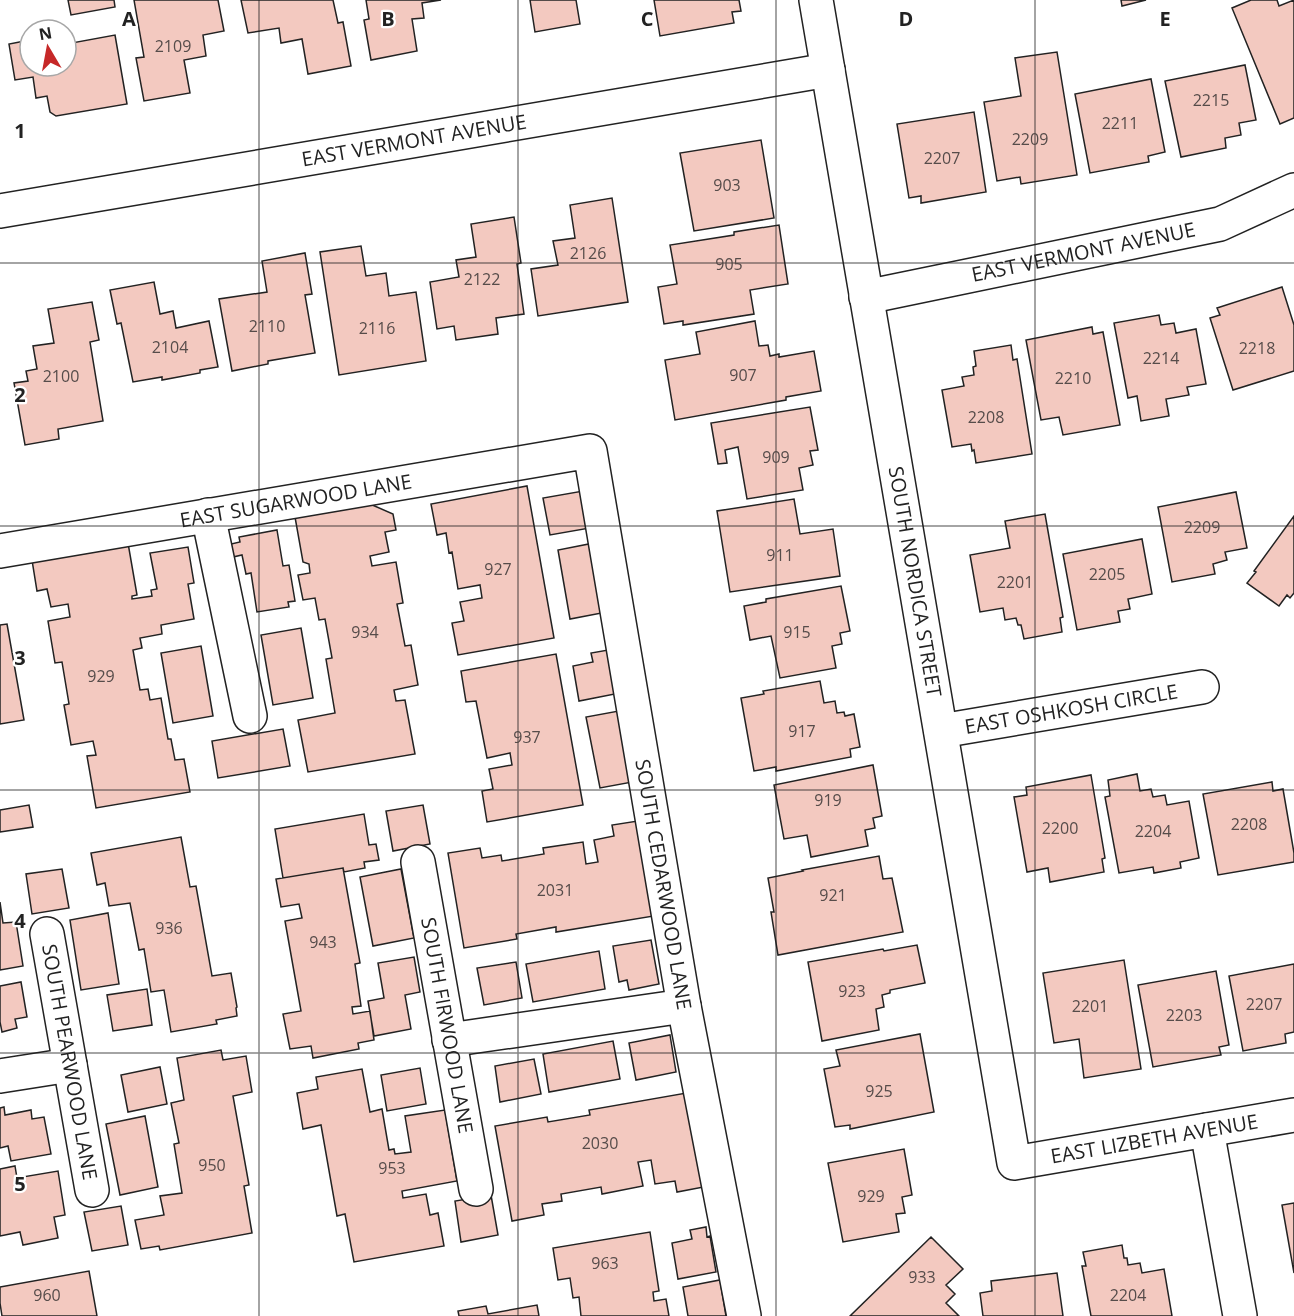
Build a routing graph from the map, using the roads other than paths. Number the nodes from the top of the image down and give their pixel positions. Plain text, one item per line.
1 (816, 0) edge
2 (828, 70) junction
3 (1294, 190) edge
4 (0, 211) edge
5 (866, 297) junction
6 (590, 451) joint
7 (208, 515) junction
8 (0, 551) edge
9 (1202, 687) dead end
10 (250, 716) dead end
11 (941, 731) junction
12 (418, 862) dead end
13 (47, 934) dead end
14 (684, 1006) junction
15 (450, 1040) junction
16 (70, 1065) junction
17 (0, 1076) edge
18 (1294, 1115) edge
19 (1207, 1130) junction
20 (1014, 1163) joint
21 (476, 1189) dead end
22 (92, 1190) dead end
23 (744, 1316) edge
24 (1240, 1316) edge

1 - 2 street, SOUTH NORDICA STREET
2 - 4 street, EAST VERMONT AVENUE
2 - 5 street, SOUTH NORDICA STREET
3 - 5 street, EAST VERMONT AVENUE
5 - 11 street, SOUTH NORDICA STREET
6 - 7 street, EAST SUGARWOOD LANE
6 - 14 street, SOUTH CEDARWOOD LANE
7 - 8 street, EAST SUGARWOOD LANE
7 - 10 street
9 - 11 street, EAST OSHKOSH CIRCLE
11 - 20 street, SOUTH NORDICA STREET
12 - 15 street, SOUTH FIRWOOD LANE
13 - 16 street, SOUTH PEARWOOD LANE
14 - 15 street
14 - 23 street, SOUTH CEDARWOOD LANE
15 - 21 street, SOUTH FIRWOOD LANE
16 - 17 street
16 - 22 street, SOUTH PEARWOOD LANE
18 - 19 street, EAST LIZBETH AVENUE
19 - 20 street, EAST LIZBETH AVENUE
19 - 24 street

